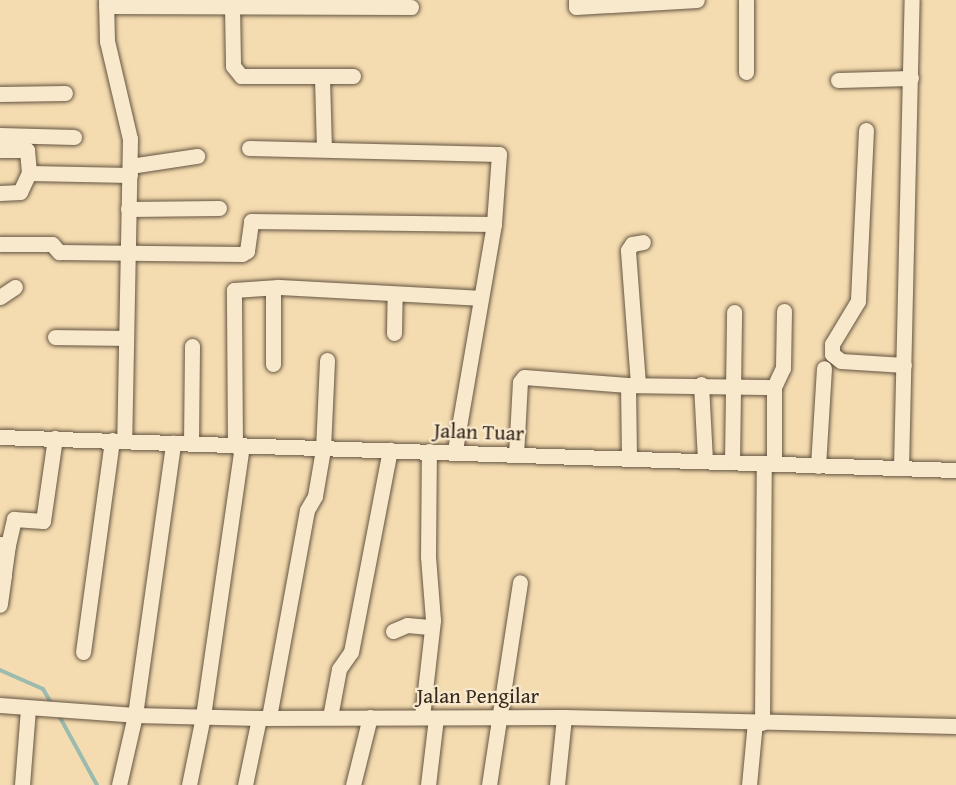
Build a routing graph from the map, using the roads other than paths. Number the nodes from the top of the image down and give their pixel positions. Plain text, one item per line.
1 (576, 0) edge
2 (697, 0) edge
3 (746, 0) edge
4 (912, 0) edge
5 (106, 3) edge
6 (184, 3) edge
7 (250, 3) edge
8 (384, 3) edge
9 (232, 6) junction
10 (411, 8) dead end
11 (746, 72) dead end
12 (353, 76) dead end
13 (322, 78) junction
14 (911, 78) junction
15 (838, 80) dead end
16 (65, 93) dead end
17 (0, 94) edge
18 (866, 130) dead end
19 (0, 135) edge
20 (74, 137) dead end
21 (249, 148) dead end
22 (324, 149) junction
23 (0, 150) edge
24 (197, 156) dead end
25 (130, 170) junction
26 (29, 173) junction
27 (0, 193) edge
28 (219, 208) dead end
29 (128, 209) junction
30 (494, 224) junction
31 (643, 242) dead end
32 (0, 244) edge
33 (125, 253) junction
34 (15, 287) dead end
35 (273, 289) junction
36 (395, 294) junction
37 (0, 297) edge
38 (480, 298) junction
39 (784, 311) dead end
40 (734, 312) dead end
41 (394, 333) dead end
42 (55, 337) dead end
43 (124, 338) junction
44 (192, 346) dead end
45 (327, 360) dead end
46 (273, 364) dead end
47 (904, 365) junction
48 (824, 368) dead end
49 (633, 384) junction
50 (701, 384) junction
51 (734, 384) junction
52 (774, 387) junction
53 (0, 436) edge
54 (54, 438) junction
55 (118, 441) junction
56 (173, 443) junction
57 (191, 443) junction
58 (239, 446) junction
59 (323, 449) junction
60 (390, 450) junction
61 (455, 450) junction
62 (429, 451) junction
63 (516, 455) junction
64 (629, 458) junction
65 (705, 460) junction
66 (732, 462) junction
67 (769, 464) junction
68 (818, 466) junction
69 (902, 468) junction
70 (956, 470) edge
71 (4, 544) edge
72 (2, 575) edge
73 (520, 582) dead end
74 (0, 605) edge
75 (432, 627) junction
76 (393, 631) dead end
77 (83, 652) dead end
78 (0, 705) edge
79 (28, 708) junction
80 (135, 715) junction
81 (203, 716) junction
82 (264, 717) junction
83 (330, 717) junction
84 (370, 717) junction
85 (496, 717) junction
86 (564, 717) junction
87 (429, 718) junction
88 (759, 722) junction
89 (956, 726) edge
90 (22, 785) edge
91 (119, 785) edge
92 (189, 785) edge
93 (245, 785) edge
94 (353, 785) edge
95 (428, 785) edge
96 (489, 785) edge
97 (557, 785) edge
98 (749, 785) edge

1 - 2 street
3 - 11 street
4 - 14 street
5 - 6 street
5 - 25 street
6 - 9 street
7 - 8 street
7 - 9 street
8 - 10 street
9 - 13 street
12 - 13 street
13 - 22 street
14 - 15 street
14 - 47 street
16 - 17 street
18 - 47 street
19 - 20 street
21 - 22 street
22 - 30 street
23 - 26 street
24 - 25 street
25 - 26 street
25 - 29 street
26 - 27 street
28 - 29 street
29 - 33 street
30 - 33 street
30 - 38 street
31 - 49 street
32 - 33 street
33 - 43 street
34 - 37 street
35 - 36 street
35 - 46 street
35 - 58 street
36 - 38 street
36 - 41 street
38 - 61 street
39 - 52 street
40 - 51 street
42 - 43 street
43 - 55 street
44 - 57 street
45 - 59 street
47 - 69 street
48 - 68 street
49 - 50 street
49 - 63 street
49 - 64 street
50 - 51 street
50 - 65 street
51 - 52 street
51 - 66 street
52 - 67 street
53 - 54 street, Jalan Tuar
54 - 55 street, Jalan Tuar
54 - 71 street
55 - 56 street, Jalan Tuar
55 - 77 street
56 - 57 street, Jalan Tuar
56 - 80 street
57 - 58 street, Jalan Tuar
58 - 59 street, Jalan Tuar
58 - 81 street
59 - 60 street, Jalan Tuar
59 - 82 street
60 - 62 street, Jalan Tuar
60 - 83 street
61 - 62 street, Jalan Tuar
61 - 63 street, Jalan Tuar
62 - 75 street
63 - 64 street, Jalan Tuar
64 - 65 street, Jalan Tuar
65 - 66 street, Jalan Tuar
66 - 67 street, Jalan Tuar
67 - 68 street, Jalan Tuar
67 - 88 street
68 - 69 street, Jalan Tuar
69 - 70 street, Jalan Tuar
71 - 72 street
72 - 74 street
73 - 85 street
75 - 76 street
75 - 87 street
78 - 79 street, Jalan Pengilar
79 - 80 street, Jalan Pengilar
79 - 90 street
80 - 81 street, Jalan Pengilar
80 - 91 street
81 - 82 street, Jalan Pengilar
81 - 92 street
82 - 83 street, Jalan Pengilar
82 - 93 street
83 - 84 street, Jalan Pengilar
84 - 87 street, Jalan Pengilar
84 - 94 street
85 - 86 street, Jalan Pengilar
85 - 87 street, Jalan Pengilar
85 - 96 street
86 - 88 street, Jalan Pengilar
86 - 97 street
87 - 95 street
88 - 89 street, Jalan Pengilar
88 - 98 street

